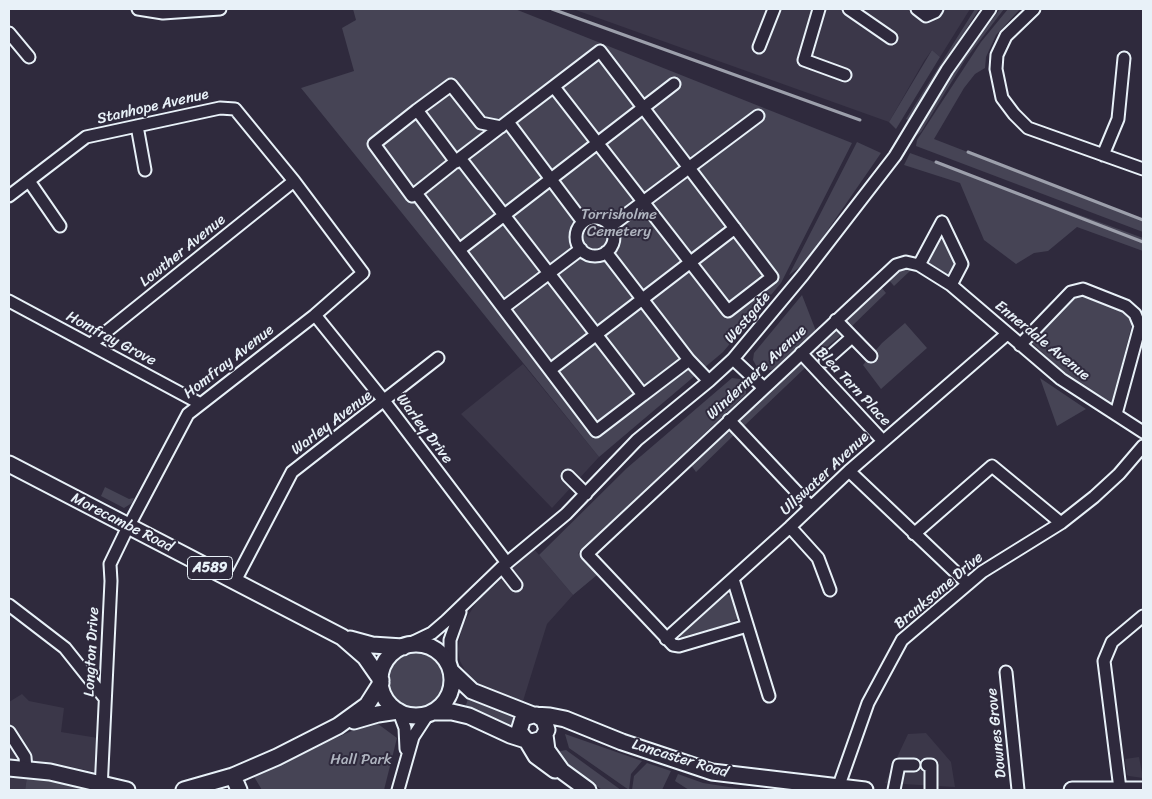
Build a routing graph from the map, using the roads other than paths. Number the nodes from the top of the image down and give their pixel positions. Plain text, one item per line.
1 (138, 9) edge
2 (220, 9) edge
3 (774, 9) edge
4 (819, 9) edge
5 (850, 9) edge
6 (917, 9) edge
7 (937, 9) edge
8 (990, 9) edge
9 (1034, 9) edge
10 (202, 10) edge
11 (9, 33) edge
12 (892, 38) dead end
13 (759, 47) dead end
14 (29, 57) dead end
15 (1124, 58) dead end
16 (845, 74) dead end
17 (674, 84) dead end
18 (554, 86) junction
19 (645, 107) junction
20 (417, 110) junction
21 (758, 116) dead end
22 (504, 125) junction
23 (137, 126) junction
24 (598, 143) junction
25 (1104, 155) junction
26 (458, 160) junction
27 (689, 168) junction
28 (145, 170) dead end
29 (1143, 170) edge
30 (551, 179) junction
31 (29, 181) junction
32 (294, 181) junction
33 (416, 193) junction
34 (9, 196) edge
35 (644, 202) junction
36 (504, 216) junction
37 (583, 222) junction
38 (60, 226) dead end
39 (611, 226) junction
40 (735, 228) junction
41 (581, 249) junction
42 (459, 250) junction
43 (606, 252) junction
44 (690, 262) junction
45 (919, 265) junction
46 (363, 273) joint
47 (549, 273) junction
48 (951, 285) junction
49 (642, 299) junction
50 (9, 301) edge
51 (503, 308) junction
52 (314, 315) junction
53 (836, 320) junction
54 (596, 334) junction
55 (1007, 334) junction
56 (852, 337) junction
57 (91, 344) junction
58 (1020, 345) junction
59 (801, 353) junction
60 (870, 356) dead end
61 (438, 358) dead end
62 (732, 359) junction
63 (689, 360) junction
64 (825, 362) dead end
65 (550, 370) junction
66 (710, 381) junction
67 (764, 388) junction
68 (643, 395) junction
69 (384, 402) junction
70 (199, 403) junction
71 (1116, 414) junction
72 (729, 420) junction
73 (1143, 432) edge
74 (883, 442) junction
75 (1143, 446) edge
76 (9, 464) edge
77 (849, 471) junction
78 (568, 476) dead end
79 (586, 494) junction
80 (810, 506) junction
81 (1061, 523) junction
82 (129, 526) junction
83 (790, 527) junction
84 (914, 534) junction
85 (505, 565) junction
86 (733, 579) junction
87 (235, 581) junction
88 (968, 584) junction
89 (516, 585) dead end
90 (830, 590) dead end
91 (471, 596) junction
92 (9, 605) edge
93 (1143, 616) edge
94 (747, 626) junction
95 (342, 637) junction
96 (666, 639) junction
97 (404, 647) junction
98 (451, 670) junction
99 (1006, 672) dead end
100 (381, 681) junction
101 (769, 696) dead end
102 (104, 697) junction
103 (399, 712) junction
104 (431, 713) junction
105 (534, 715) junction
106 (338, 726) junction
107 (587, 729) junction
108 (9, 732) edge
109 (545, 735) junction
110 (526, 740) junction
111 (406, 755) junction
112 (914, 765) dead end
113 (927, 765) dead end
114 (9, 768) edge
115 (26, 770) junction
116 (562, 771) junction
117 (233, 776) junction
118 (101, 788) edge
119 (838, 788) junction
120 (1120, 789) junction
121 (127, 790) edge
122 (184, 790) edge
123 (239, 790) edge
124 (398, 790) edge
125 (588, 790) edge
126 (865, 790) edge
127 (894, 790) edge
128 (931, 790) edge
129 (1018, 790) edge
130 (1072, 790) edge
131 (1143, 790) edge

1 - 10 street
2 - 10 street
3 - 13 street
4 - 16 street
5 - 12 street
6 - 7 street
8 - 62 street, Westgate
9 - 25 street
11 - 14 street
15 - 25 street
17 - 19 street
18 - 19 street
18 - 22 street
18 - 24 street
19 - 24 street
19 - 27 street
20 - 22 street
20 - 26 street
20 - 33 street
21 - 27 street
22 - 26 street
22 - 30 street
23 - 28 street
23 - 31 street, Stanhope Avenue
23 - 32 street, Stanhope Avenue
24 - 30 street
24 - 35 street
25 - 29 street
26 - 33 street
26 - 36 street
27 - 35 street
27 - 40 street
30 - 36 street
30 - 37 street
31 - 34 street, Stanhope Avenue
31 - 38 street
32 - 46 street, Stanhope Avenue
32 - 57 street, Lowther Avenue
33 - 42 street
35 - 39 street
35 - 44 street
36 - 42 street
36 - 47 street
37 - 39 street
37 - 41 street
39 - 43 street
40 - 44 street
40 - 44 street
41 - 43 street
41 - 47 street
42 - 51 street
43 - 49 street
44 - 49 street
45 - 48 street, Ennerdale Avenue
45 - 48 street
45 - 53 street, Windermere Avenue
46 - 52 street, Homfray Avenue
47 - 51 street
47 - 54 street
48 - 55 street, Ennerdale Avenue
49 - 54 street
49 - 63 street
50 - 57 street, Homfray Grove
51 - 65 street
52 - 69 street, Warley Drive
52 - 70 street, Homfray Avenue
53 - 56 street
53 - 59 street, Windermere Avenue
54 - 65 street
54 - 68 street
55 - 58 street, Ennerdale Avenue
55 - 74 street, Ullswater Avenue
56 - 60 street
56 - 64 street
57 - 70 street, Homfray Grove
58 - 71 street, Ennerdale Avenue
58 - 71 street
59 - 67 street, Windermere Avenue
59 - 74 street, Blea Tarn Place
61 - 69 street, Warley Avenue
62 - 66 street, Westgate
62 - 67 street
63 - 66 street
63 - 68 street
65 - 68 street
66 - 79 street, Westgate
67 - 72 street, Windermere Avenue
69 - 85 street, Warley Drive
69 - 87 street, Warley Avenue
70 - 82 street, Homfray Avenue
71 - 73 street, Ennerdale Avenue
72 - 80 street
72 - 96 street, Windermere Avenue
74 - 77 street, Ullswater Avenue
75 - 81 street, Branksome Drive
76 - 82 main road, Morecambe Road / A589
77 - 80 street, Ullswater Avenue
77 - 84 street
78 - 79 street
79 - 85 street, Westgate
80 - 83 street, Ullswater Avenue
81 - 84 street
81 - 88 street, Branksome Drive
82 - 87 main road, Morecambe Road / A589
82 - 102 street, Longton Drive
83 - 86 street, Ullswater Avenue
83 - 90 street
84 - 88 street
85 - 89 street, Warley Drive
85 - 91 street, Westgate
86 - 94 street
86 - 96 street, Ullswater Avenue
87 - 95 main road, Morecambe Road / A589
88 - 119 street, Branksome Drive
91 - 97 street, Westgate
91 - 98 street, Westgate
92 - 102 street
93 - 120 street
94 - 96 street
94 - 101 street
95 - 97 main road, Morecambe Road / A589
95 - 100 main road, Morecambe Road / A589
97 - 98 main road, A589
97 - 100 main road
98 - 104 main road
98 - 105 main road, Lancaster Road / A589
99 - 129 street, Downes Grove
100 - 103 main road, A589
100 - 106 main road
102 - 118 street, Longton Drive
103 - 104 main road
103 - 106 main road
103 - 111 street
104 - 110 main road
104 - 111 street
105 - 107 main road, Lancaster Road
105 - 109 main road
105 - 110 main road
106 - 117 main road
107 - 109 main road, Lancaster Road
107 - 119 main road, Lancaster Road
108 - 115 street
109 - 110 main road
109 - 116 main road
110 - 116 main road
111 - 124 street
112 - 127 street
113 - 128 street
114 - 115 main road
115 - 118 main road
116 - 125 main road
117 - 122 main road
117 - 123 main road
118 - 121 main road
119 - 126 main road, Lancaster Road
120 - 130 main road
120 - 131 main road

